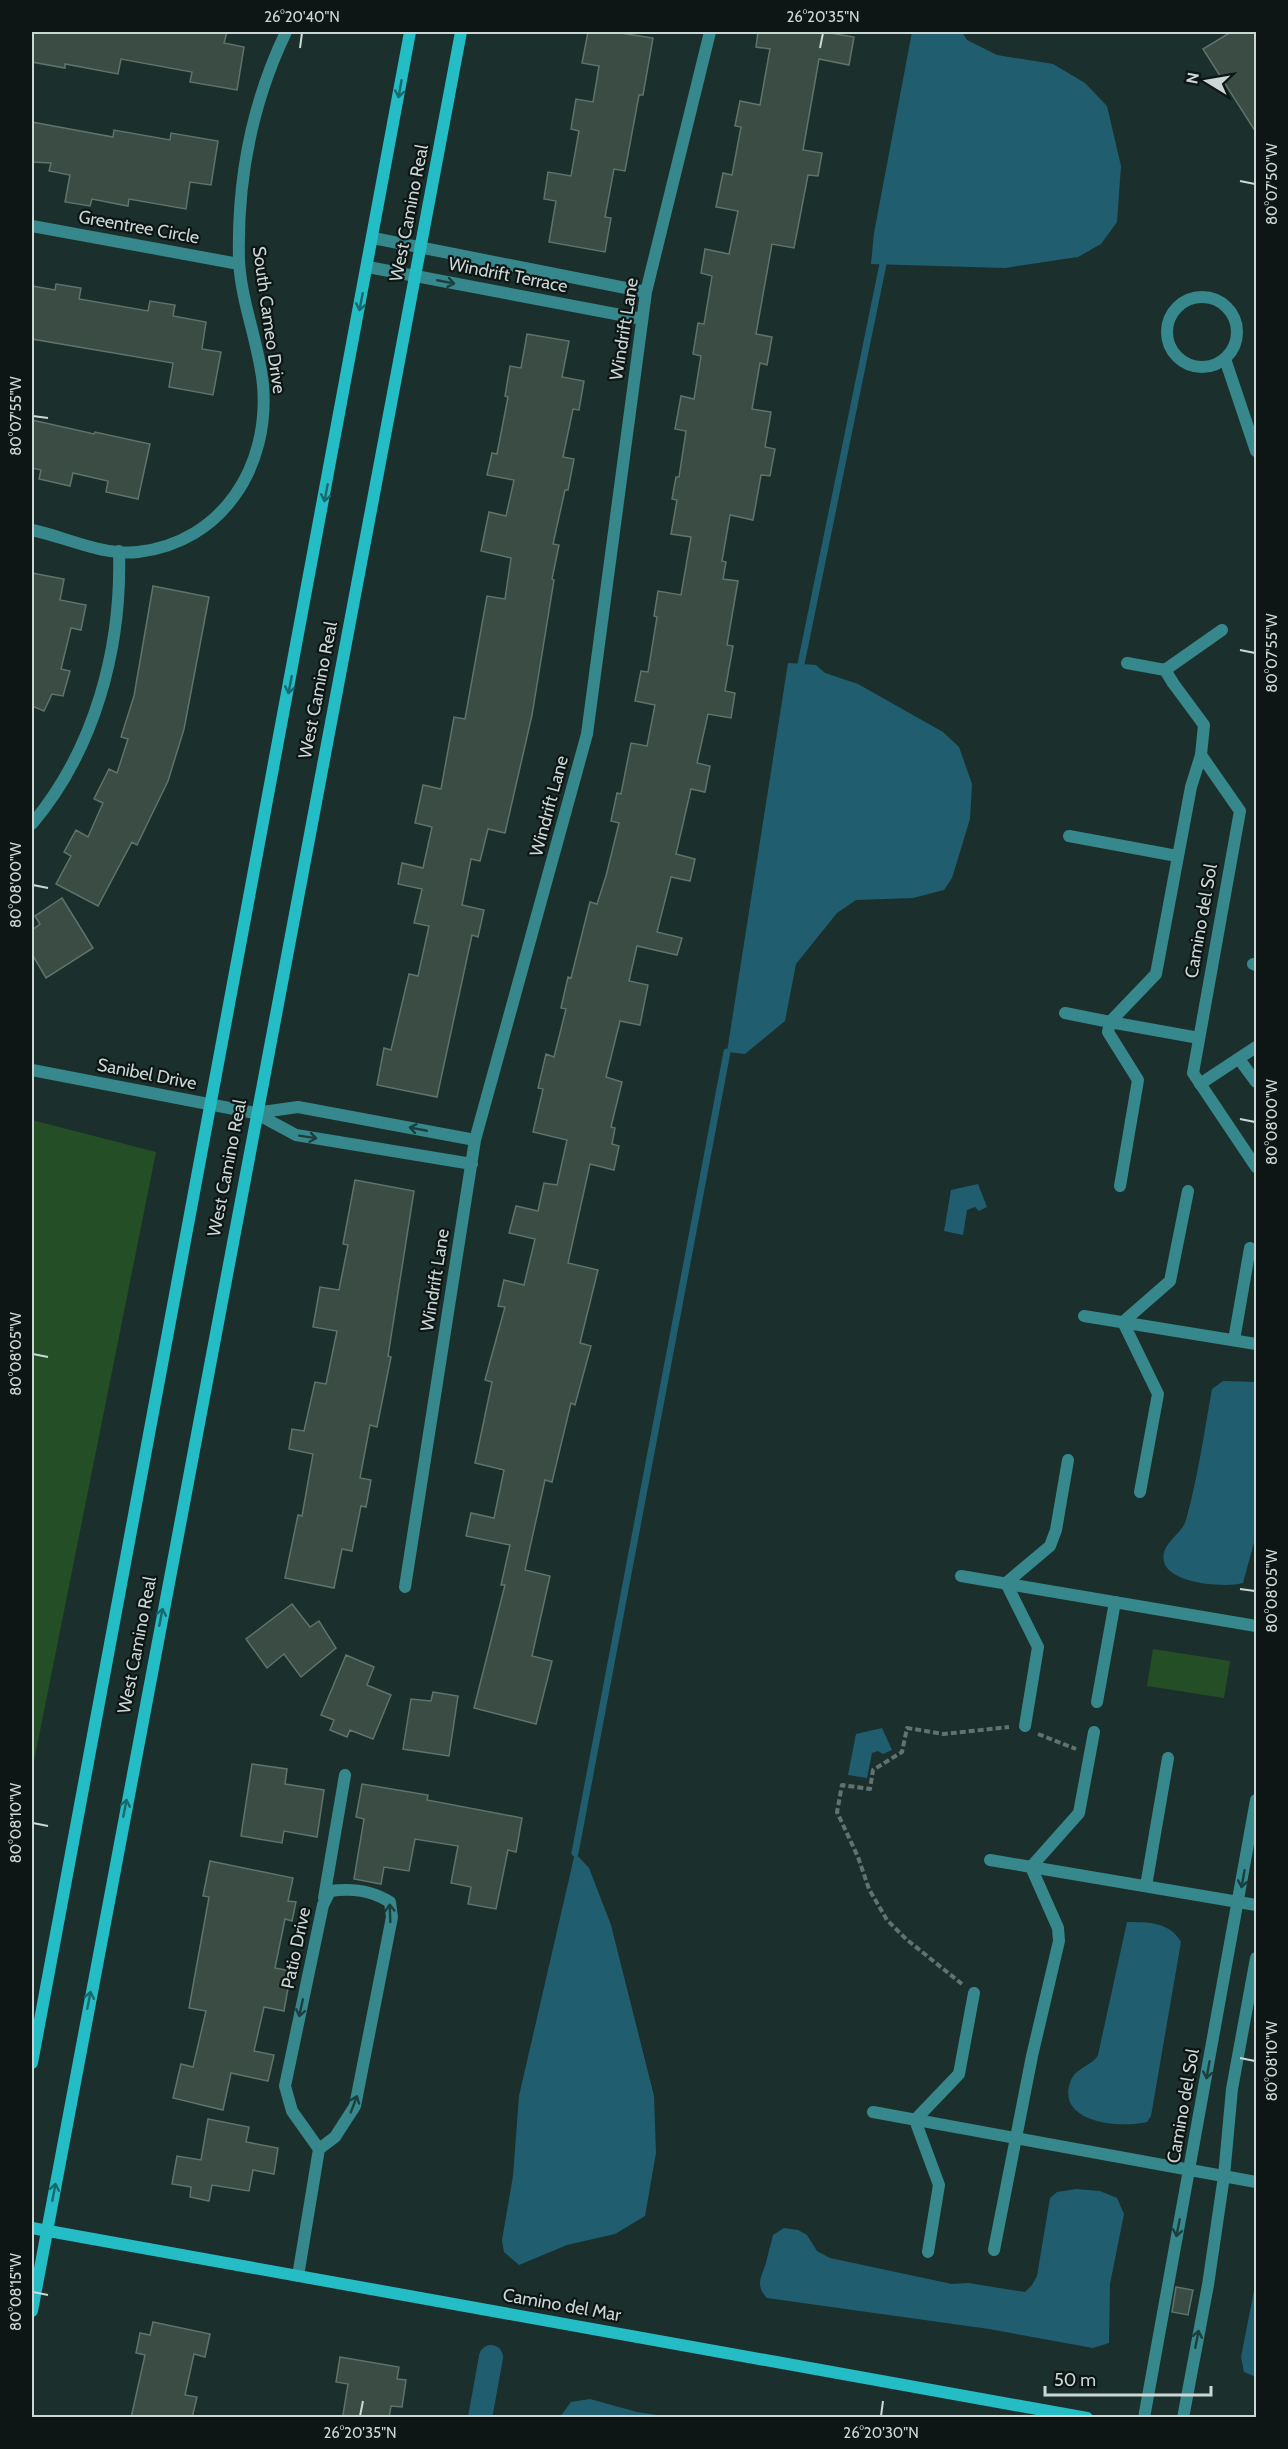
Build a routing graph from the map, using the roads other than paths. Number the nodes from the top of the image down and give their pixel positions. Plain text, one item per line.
1 (286, 32) edge
2 (410, 32) edge
3 (461, 32) edge
4 (710, 32) edge
5 (32, 226) edge
6 (373, 238) junction
7 (421, 247) junction
8 (239, 264) junction
9 (368, 267) junction
10 (415, 276) junction
11 (646, 292) junction
12 (642, 319) junction
13 (1225, 359) junction
14 (1257, 451) edge
15 (32, 531) edge
16 (119, 551) junction
17 (1222, 630) dead end
18 (1127, 663) dead end
19 (1166, 670) junction
20 (1202, 755) junction
21 (32, 824) edge
22 (1070, 836) dead end
23 (1177, 856) junction
24 (1065, 1013) dead end
25 (1110, 1022) junction
26 (1199, 1038) junction
27 (1257, 1047) edge
28 (1239, 1059) junction
29 (32, 1070) edge
30 (1257, 1082) edge
31 (1200, 1084) junction
32 (212, 1105) junction
33 (255, 1113) junction
34 (475, 1140) junction
35 (472, 1164) junction
36 (1257, 1167) edge
37 (1120, 1186) dead end
38 (1188, 1191) dead end
39 (1250, 1248) dead end
40 (1084, 1316) dead end
41 (1123, 1322) junction
42 (1234, 1340) junction
43 (1257, 1344) edge
44 (1068, 1460) dead end
45 (1140, 1492) dead end
46 (961, 1576) dead end
47 (1006, 1583) junction
48 (405, 1587) dead end
49 (1115, 1602) junction
50 (1257, 1626) edge
51 (1097, 1702) dead end
52 (1025, 1726) road end
53 (1094, 1732) dead end
54 (1168, 1758) dead end
55 (345, 1775) dead end
56 (1257, 1800) edge
57 (990, 1860) dead end
58 (1031, 1867) junction
59 (1146, 1886) junction
60 (1238, 1902) junction
61 (323, 1905) junction
62 (1257, 1905) edge
63 (1257, 1958) edge
64 (974, 1994) road end
65 (32, 2063) edge
66 (873, 2112) dead end
67 (915, 2120) junction
68 (1015, 2138) junction
69 (319, 2150) junction
70 (1190, 2170) junction
71 (1224, 2176) junction
72 (1257, 2182) edge
73 (32, 2228) edge
74 (46, 2231) junction
75 (994, 2250) dead end
76 (928, 2252) dead end
77 (298, 2276) junction
78 (32, 2311) edge
79 (1087, 2418) edge
80 (1144, 2418) edge
81 (1183, 2418) edge

1 - 8 street, South Cameo Drive
2 -> 6 street, West Camino Real
3 - 7 street, West Camino Real
4 - 11 street, Windrift Lane
5 - 8 street, Greentree Circle
6 - 7 street, Windrift Terrace
6 - 9 street, West Camino Real
7 - 10 street, West Camino Real
7 - 11 street, Windrift Terrace
8 - 16 street, South Cameo Drive
9 - 10 street, Windrift Terrace
9 -> 32 street, West Camino Real
10 -> 12 street, Windrift Terrace
10 - 33 street, West Camino Real
11 - 12 street, Windrift Lane
12 - 34 street, Windrift Lane
13 - 13 street
13 - 14 street
15 - 16 street, South Cameo Drive
16 - 21 street
17 - 19 street
18 - 19 street
19 - 20 street
20 - 23 street
20 - 26 street, Camino del Sol
22 - 23 street
23 - 25 street
24 - 25 street
25 - 26 street
25 - 37 street
26 - 31 street, Camino del Sol
27 - 28 street
28 - 30 street
28 - 31 street
29 - 32 street, Sanibel Drive
31 - 36 street, Camino del Sol
32 - 33 street, Sanibel Drive
32 - 65 street, West Camino Real
34 -> 33 street, Sanibel Drive
33 -> 35 street, Sanibel Drive
74 -> 33 street, West Camino Real
34 - 35 street, Windrift Lane
35 - 48 street, Windrift Lane
38 - 41 street
39 - 42 street
40 - 41 street
41 - 42 street
41 - 45 street
42 - 43 street
44 - 47 street
46 - 47 street
47 - 49 street
47 - 52 street
49 - 50 street
49 - 51 street
53 - 58 street
54 - 59 street
55 - 61 street
56 -> 60 street, Camino del Sol
57 - 58 street
58 - 59 street
58 - 68 street
59 - 60 street
60 - 62 street
60 -> 70 street, Camino del Sol
61 -> 69 street, Patio Drive
69 -> 61 street, Patio Drive
63 - 71 street
64 - 67 street
66 - 67 street
67 - 68 street
67 - 76 street
68 - 70 street
68 - 75 street
69 - 77 street
70 - 71 street
70 -> 80 street, Camino del Sol
71 - 72 street
81 -> 71 street
73 - 74 street, Camino del Mar
74 - 77 street, Camino del Mar
74 - 78 street, West Camino Real
77 - 79 street, Camino del Mar

